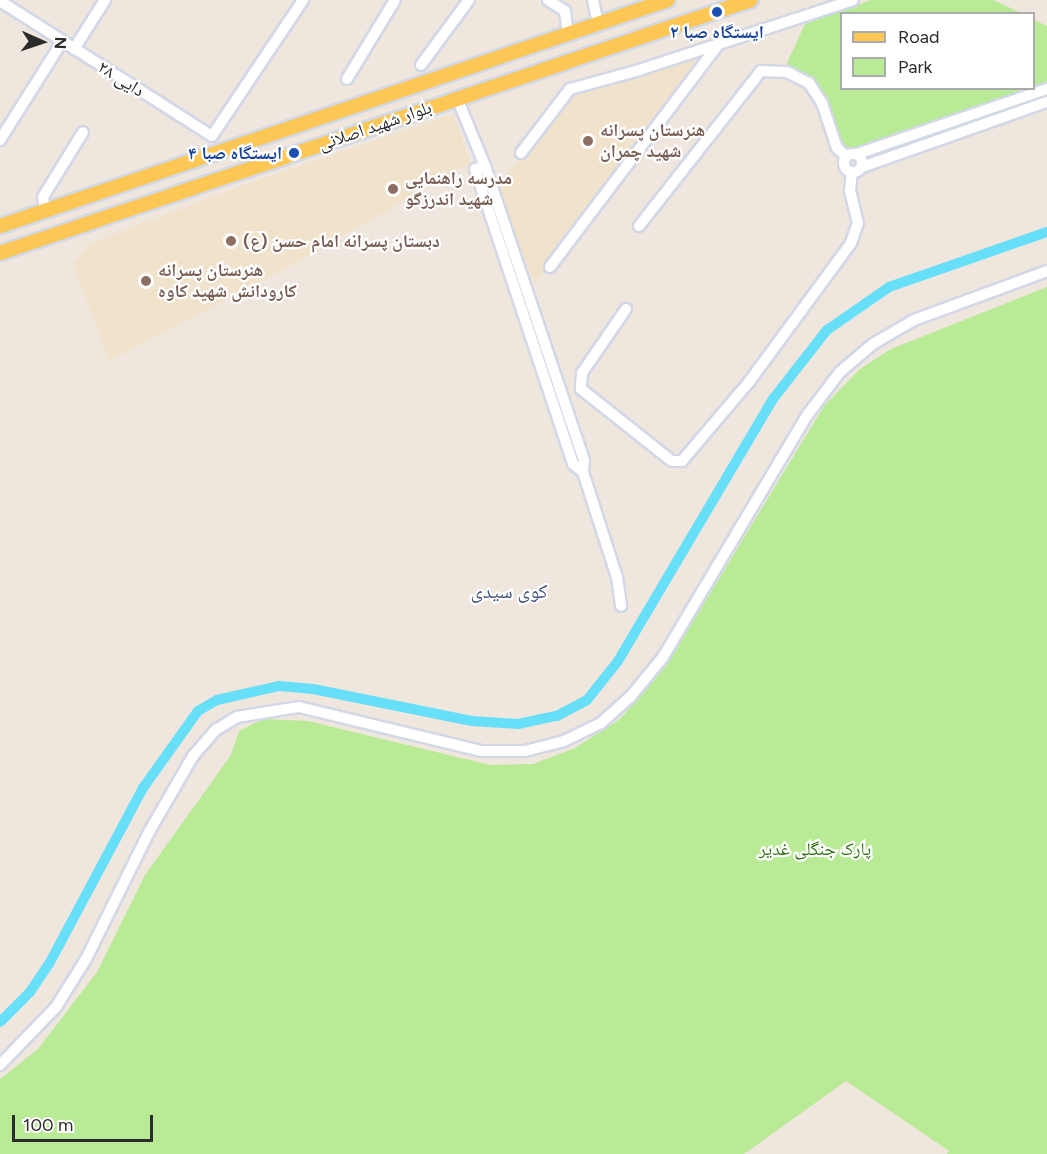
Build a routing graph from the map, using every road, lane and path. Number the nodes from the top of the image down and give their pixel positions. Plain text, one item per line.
1 (105, 0) edge
2 (303, 0) edge
3 (395, 0) edge
4 (469, 0) edge
5 (548, 0) edge
6 (593, 0) edge
7 (668, 0) edge
8 (751, 0) edge
9 (853, 0) edge
10 (0, 1) edge
11 (598, 23) junction
12 (568, 34) junction
13 (62, 42) junction
14 (718, 45) junction
15 (74, 49) junction
16 (421, 65) dead end
17 (347, 79) dead end
18 (1047, 89) edge
19 (457, 98) junction
20 (1012, 100) junction
21 (1047, 102) edge
22 (1017, 113) junction
23 (929, 129) junction
24 (83, 132) dead end
25 (0, 140) edge
26 (933, 142) junction
27 (521, 153) dead end
28 (852, 155) junction
29 (857, 169) junction
30 (45, 211) junction
31 (0, 226) edge
32 (639, 226) dead end
33 (54, 234) junction
34 (0, 253) edge
35 (550, 267) dead end
36 (1047, 272) edge
37 (626, 309) dead end
38 (621, 606) dead end
39 (0, 1065) edge

1 - 15 street
2 - 15 street, دایی ۲۸
3 - 17 street
4 - 16 street
5 - 12 street
6 - 11 street
7 - 11 main road, بلوار شهید اصلانی
8 - 19 main road, بلوار شهید اصلانی
9 - 14 street
10 - 13 street, دایی ۲۸
11 - 12 main road, بلوار شهید اصلانی
12 - 30 main road, بلوار شهید اصلانی
13 - 15 street, دایی ۲۸
13 - 25 street
14 - 27 street
14 - 35 street
18 - 20 street
19 - 33 main road, بلوار شهید اصلانی
19 - 38 street
20 - 22 street
20 - 23 street
21 - 22 street
22 - 26 street
23 - 26 street
23 - 28 street
24 - 30 street
26 - 29 street
28 - 29 street
28 - 29 street
28 - 32 street
29 - 37 street
30 - 31 main road, بلوار شهید اصلانی
30 - 33 main road
33 - 34 main road, بلوار شهید اصلانی
36 - 39 street

